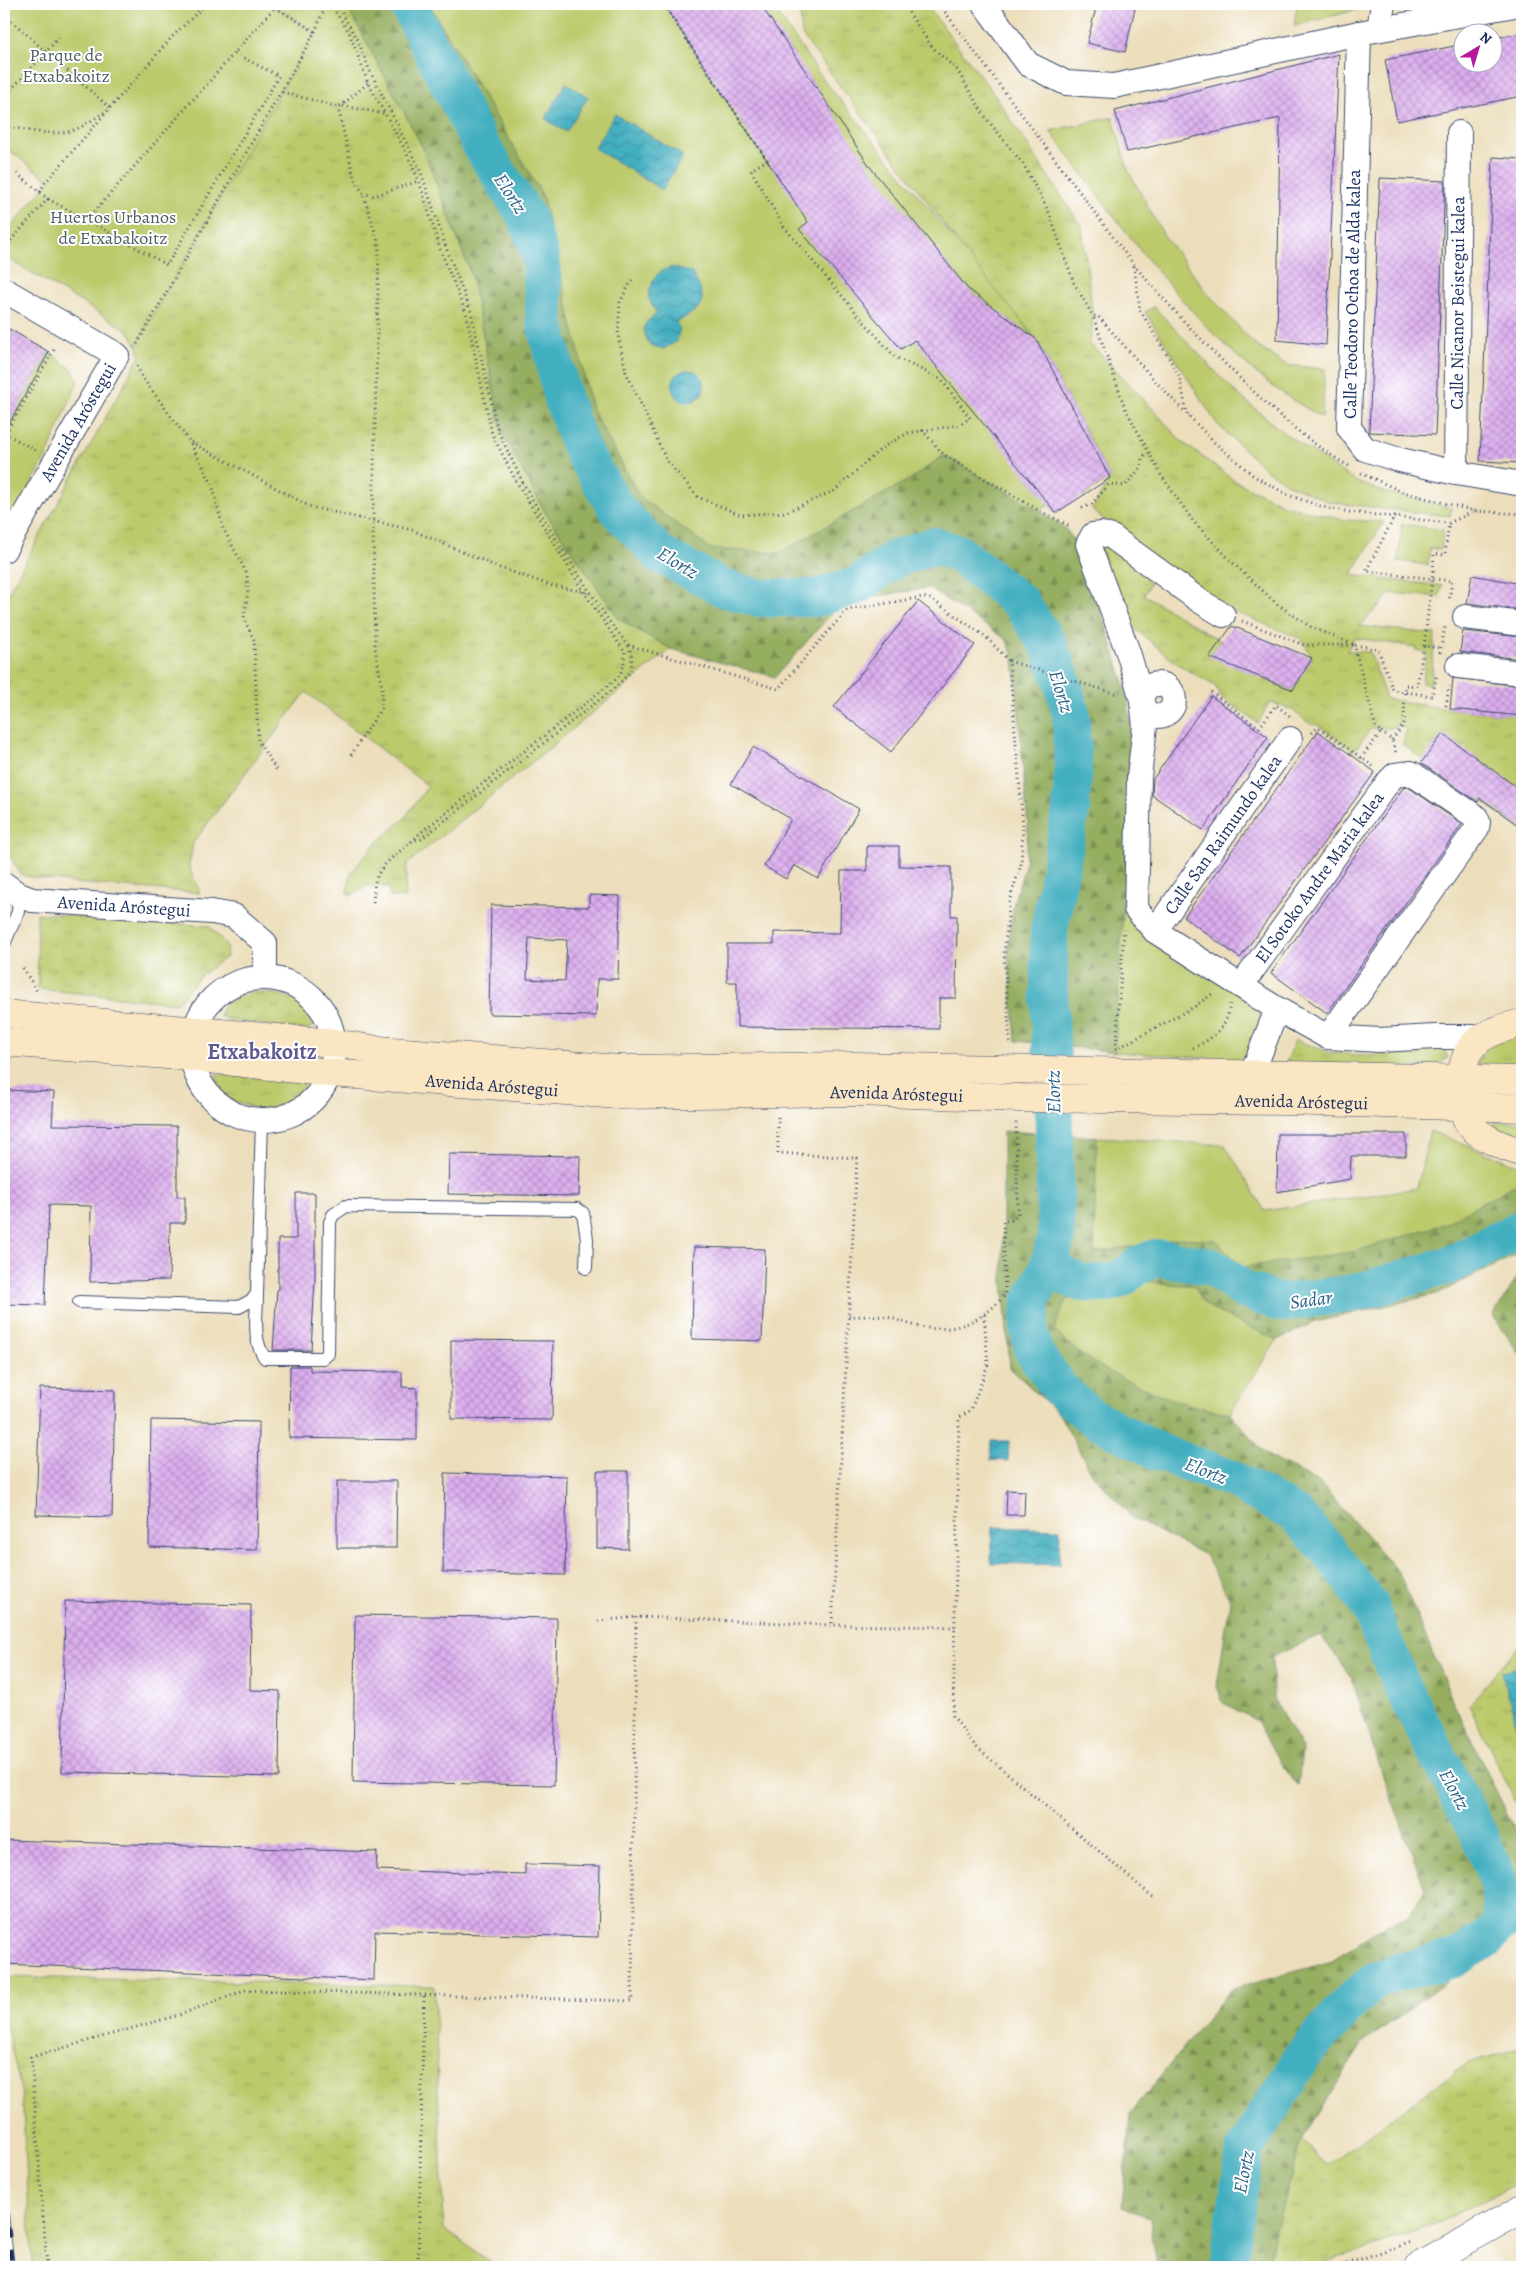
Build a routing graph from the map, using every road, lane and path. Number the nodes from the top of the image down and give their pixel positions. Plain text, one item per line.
1 (206, 4) edge
2 (270, 4) edge
3 (330, 4) edge
4 (336, 4) edge
5 (663, 4) edge
6 (903, 4) edge
7 (939, 4) edge
8 (984, 4) edge
9 (1383, 4) edge
10 (1520, 4) edge
11 (275, 7) junction
12 (4, 14) edge
13 (1369, 31) junction
14 (315, 32) junction
15 (59, 37) dead end
16 (46, 52) junction
17 (234, 53) junction
18 (368, 83) junction
19 (282, 92) junction
20 (4, 97) edge
21 (342, 105) junction
22 (338, 107) junction
23 (110, 108) junction
24 (386, 114) junction
25 (4, 125) edge
26 (1459, 133) dead end
27 (15, 172) dead end
28 (419, 181) junction
29 (40, 192) junction
30 (363, 193) junction
31 (48, 199) junction
32 (87, 220) junction
33 (4, 248) edge
34 (1134, 265) junction
35 (632, 280) dead end
36 (4, 290) edge
37 (1093, 316) junction
38 (55, 348) dead end
39 (134, 350) dead end
40 (135, 362) dead end
41 (1189, 418) junction
42 (922, 430) junction
43 (5, 433) edge
44 (190, 442) junction
45 (39, 452) dead end
46 (1147, 452) junction
47 (1456, 473) junction
48 (1522, 484) edge
49 (1082, 508) dead end
50 (1475, 511) junction
51 (1522, 514) edge
52 (1395, 516) junction
53 (372, 521) junction
54 (1449, 523) junction
55 (1070, 526) dead end
56 (4, 550) edge
57 (1442, 580) dead end
58 (583, 592) junction
59 (591, 593) junction
60 (1223, 615) joint
61 (1465, 617) dead end
62 (1522, 624) edge
63 (628, 645) junction
64 (1356, 645) junction
65 (1424, 646) junction
66 (1441, 648) dead end
67 (624, 651) junction
68 (1010, 661) junction
69 (1458, 666) dead end
70 (1522, 672) edge
71 (1435, 685) dead end
72 (1405, 692) junction
73 (1141, 693) junction
74 (1290, 739) dead end
75 (1392, 740) dead end
76 (1143, 746) junction
77 (351, 755) dead end
78 (1361, 758) dead end
79 (277, 771) dead end
80 (415, 840) junction
81 (11, 890) edge
82 (373, 902) dead end
83 (1128, 927) dead end
84 (1155, 931) junction
85 (5, 939) edge
86 (23, 968) dead end
87 (266, 977) junction
88 (1233, 990) junction
89 (1215, 992) dead end
90 (40, 994) dead end
91 (1277, 1009) junction
92 (4, 1014) edge
93 (1522, 1023) edge
94 (1328, 1037) junction
95 (1480, 1037) junction
96 (4, 1042) edge
97 (334, 1043) junction
98 (193, 1044) junction
99 (1191, 1049) dead end
100 (1015, 1058) junction
101 (330, 1073) junction
102 (1249, 1074) junction
103 (1522, 1080) edge
104 (1462, 1093) junction
105 (1522, 1108) edge
106 (262, 1121) junction
107 (778, 1123) dead end
108 (1017, 1126) dead end
109 (1522, 1153) edge
110 (586, 1268) dead end
111 (257, 1294) junction
112 (79, 1302) dead end
113 (984, 1315) junction
114 (848, 1316) junction
115 (636, 1617) junction
116 (598, 1621) dead end
117 (832, 1625) junction
118 (955, 1627) junction
119 (1154, 1898) dead end
120 (424, 1994) junction
121 (1522, 2209) edge
122 (48, 2267) edge
123 (418, 2267) edge
124 (1419, 2267) edge

1 - 23 path
2 - 11 path
3 - 14 path
3 - 18 path
4 - 59 path
5 - 42 path
6 - 37 path
7 - 34 path
8 - 13 street
9 - 13 street, Calle Teodoro Ochoa de Alda kalea
10 - 13 street
11 - 14 path
11 - 17 path
12 - 16 path
13 - 47 street, Calle Teodoro Ochoa de Alda kalea
14 - 19 path
15 - 16 path
16 - 20 path
16 - 23 path
17 - 32 path
17 - 32 path
18 - 21 path
18 - 24 path
19 - 22 path
19 - 39 path
21 - 22 path
21 - 24 path
22 - 30 path
23 - 25 path
23 - 29 path
24 - 28 path
26 - 47 street, Calle Nicanor Beistegui kalea
27 - 29 path
28 - 30 path
28 - 58 path
29 - 31 path
30 - 53 path
31 - 32 path
31 - 33 path
34 - 41 path
34 - 50 path
35 - 42 path
36 - 56 street, Avenida Aróstegui
37 - 41 path
37 - 46 path
38 - 43 path
40 - 44 path
41 - 52 path
42 - 55 path
43 - 45 path
44 - 53 path
44 - 79 path
46 - 49 path
46 - 64 path
47 - 48 street, Calle Teodoro Ochoa de Alda kalea
50 - 51 path
50 - 54 path
52 - 54 path
52 - 57 path
53 - 58 path
53 - 77 path
54 - 65 path, bridge
58 - 59 path
58 - 67 path
59 - 63 path
60 - 64 path
60 - 73 street
61 - 62 street
63 - 67 path
63 - 68 path
63 - 80 path
64 - 72 path
64 - 78 path
65 - 66 path
65 - 72 path
67 - 80 path
68 - 73 path
68 - 100 path
69 - 70 street
71 - 72 path
72 - 75 path
73 - 76 street
73 - 76 street
74 - 84 street, Calle San Raimundo kalea
76 - 84 street
80 - 82 path
81 - 85 lane
81 - 87 street, Avenida Aróstegui
83 - 89 path
84 - 88 street
86 - 90 path
87 - 97 street
87 - 98 street
88 - 91 street
88 - 94 street, El Sotoko Andre Maria kalea
88 - 99 path
91 - 94 street
91 - 102 street, Avenida Aróstegui
92 - 98 main road, Avenida Aróstegui
93 - 95 main road
94 - 95 street
95 - 104 main road
96 - 98 main road, Avenida Aróstegui
97 - 98 main road, Avenida Aróstegui
97 - 100 main road, Avenida Aróstegui
97 - 101 street
98 - 101 main road, Avenida Aróstegui
98 - 106 street
100 - 102 main road, Avenida Aróstegui
101 - 104 main road, Avenida Aróstegui
101 - 106 street
102 - 104 main road, Avenida Aróstegui
103 - 104 main road, Avenida Aróstegui
104 - 105 main road, Avenida Aróstegui
104 - 109 main road
106 - 111 lane
107 - 114 path
108 - 113 path
110 - 111 lane
111 - 112 lane
113 - 114 path
113 - 118 path
114 - 117 path
115 - 116 path
115 - 117 path
115 - 120 path
117 - 118 path
118 - 119 path
120 - 122 path
120 - 123 path
121 - 124 street

